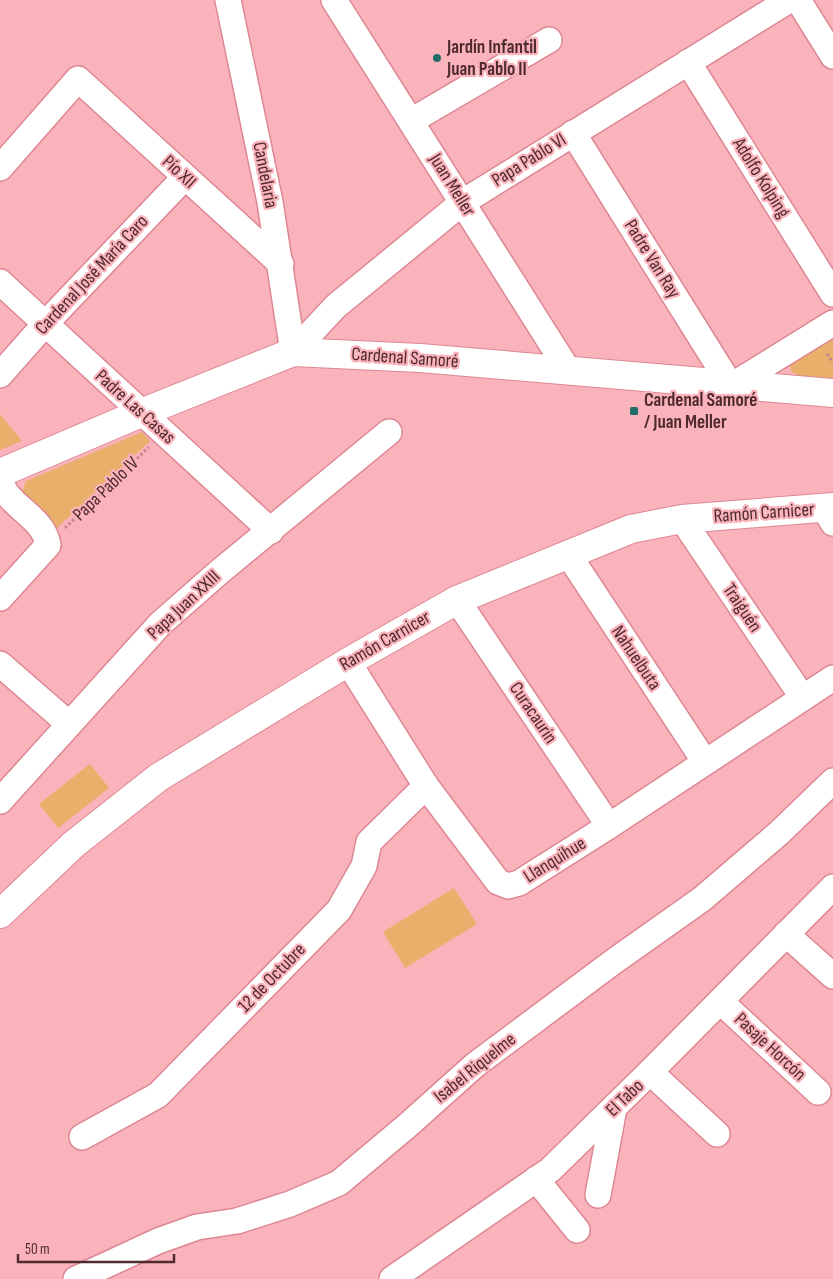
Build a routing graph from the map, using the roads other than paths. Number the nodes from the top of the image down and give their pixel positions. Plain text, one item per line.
1 (228, 0) edge
2 (334, 0) edge
3 (788, 0) edge
4 (798, 0) edge
5 (549, 40) dead end
6 (833, 56) edge
7 (688, 62) junction
8 (411, 121) junction
9 (573, 133) junction
10 (0, 168) edge
11 (185, 177) junction
12 (463, 202) junction
13 (281, 264) junction
14 (0, 282) edge
15 (833, 294) edge
16 (833, 322) edge
17 (45, 324) junction
18 (293, 352) junction
19 (568, 370) junction
20 (0, 375) edge
21 (731, 386) junction
22 (833, 393) edge
23 (142, 413) junction
24 (389, 432) dead end
25 (0, 473) edge
26 (0, 480) edge
27 (830, 513) edge
28 (682, 519) junction
29 (271, 531) junction
30 (568, 554) junction
31 (0, 598) edge
32 (457, 600) junction
33 (348, 662) junction
34 (0, 664) edge
35 (833, 678) edge
36 (803, 698) junction
37 (69, 724) junction
38 (705, 762) junction
39 (833, 781) edge
40 (426, 786) junction
41 (0, 801) edge
42 (609, 826) junction
43 (833, 887) edge
44 (0, 914) edge
45 (786, 934) junction
46 (833, 976) edge
47 (721, 1002) junction
48 (650, 1072) junction
49 (818, 1092) dead end
50 (614, 1108) junction
51 (717, 1134) dead end
52 (82, 1137) dead end
53 (536, 1179) junction
54 (598, 1194) dead end
55 (578, 1230) dead end
56 (76, 1279) edge
57 (392, 1279) edge

1 - 13 street, Candelaria
2 - 8 street, Juan Meller
3 - 7 street, Papa Pablo VI
4 - 6 street
5 - 8 street
7 - 9 street, Papa Pablo VI
7 - 15 street, Adolfo Kolping
8 - 12 street, Juan Meller
9 - 12 street, Papa Pablo VI
9 - 21 street, Padre Van Ray
10 - 11 street, Pío XII
11 - 13 street, Pío XII
11 - 17 street, Cardenal José María Caro
12 - 18 street, Papa Pablo VI
12 - 19 street, Juan Meller
13 - 18 street, Candelaria
14 - 17 street, Padre Las Casas
16 - 21 street
17 - 20 street, Cardenal José María Caro
17 - 23 street, Padre Las Casas
18 - 19 street, Cardenal Samoré
18 - 23 street, Cardenal Samoré
19 - 21 street, Cardenal Samoré
21 - 22 street, Cardenal Samoré
23 - 25 street, Cardenal Samoré
23 - 29 street, Padre Las Casas
24 - 29 street, Papa Juan XXIII
26 - 31 street
27 - 28 street, Ramón Carnicer
28 - 30 street, Ramón Carnicer
28 - 36 street, Traiguén
29 - 37 street, Papa Juan XXIII
30 - 32 street, Ramón Carnicer
30 - 38 street, Nahuelbuta
32 - 33 street, Ramón Carnicer
32 - 42 street, Curacaurin
33 - 40 street, Llanquihue
33 - 44 street, Ramón Carnicer
34 - 37 street
35 - 36 street, Llanquihue
36 - 38 street, Llanquihue
37 - 41 street, Papa Juan XXIII
38 - 42 street, Llanquihue
39 - 56 street, Isabel Riquelme
40 - 42 street, Llanquihue
40 - 52 street, 12 de Octubre
43 - 45 street, El Tabo
45 - 46 street
45 - 47 street, El Tabo
47 - 48 street, El Tabo
47 - 49 street, Pasaje Horcón
48 - 50 street, El Tabo
48 - 51 street
50 - 53 street, El Tabo
50 - 54 street
53 - 55 street
53 - 57 street, El Tabo

